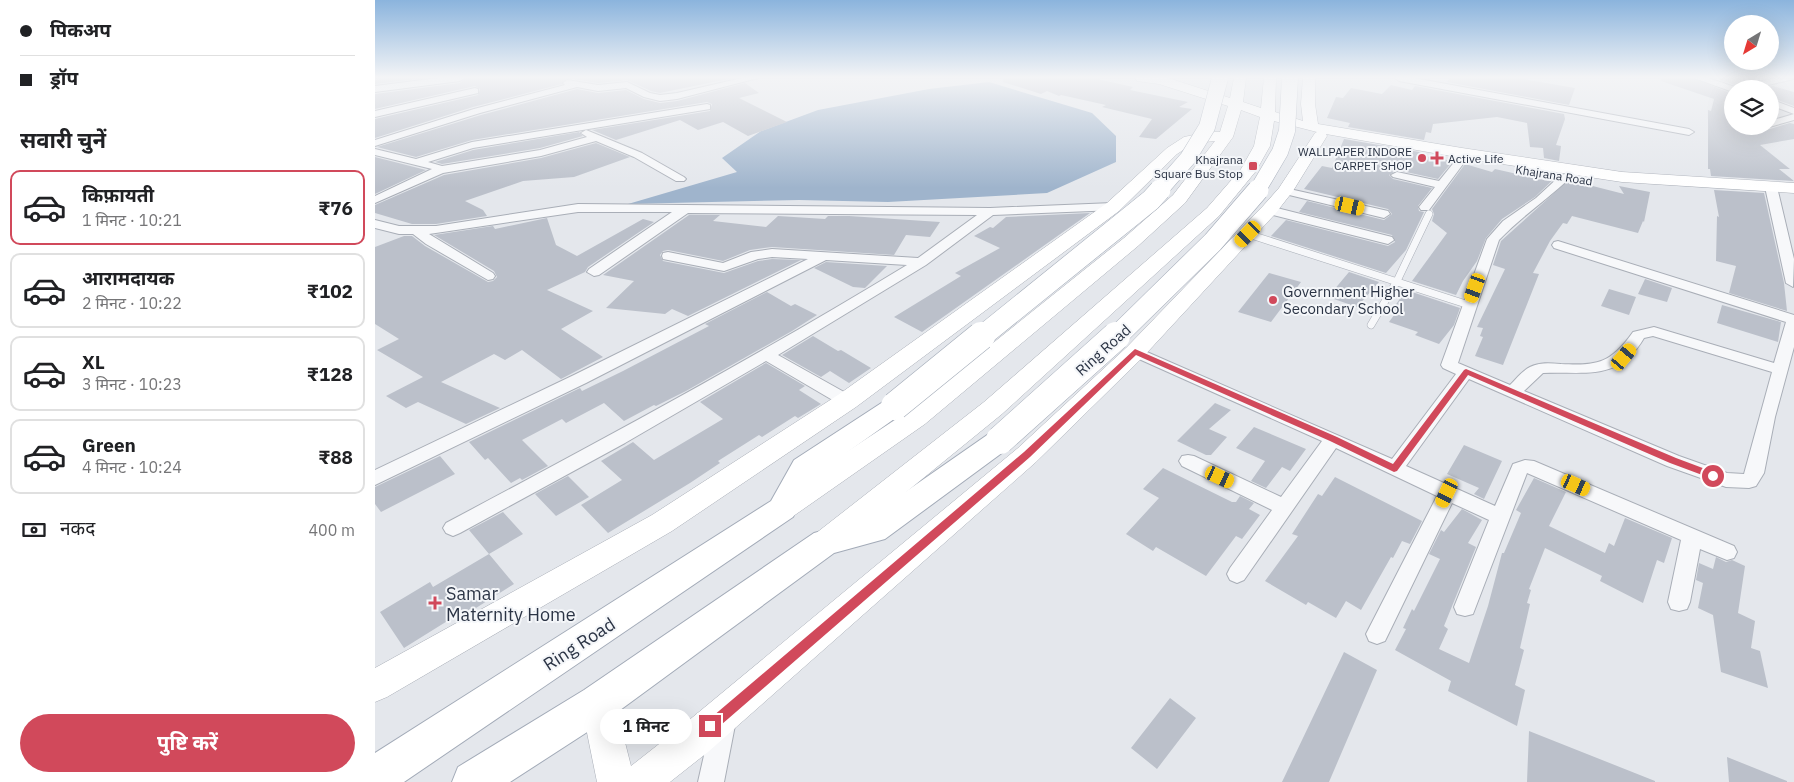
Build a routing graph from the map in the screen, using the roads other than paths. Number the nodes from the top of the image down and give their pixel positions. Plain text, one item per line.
1 (466, 114) edge
2 (667, 114) edge
3 (1210, 114) edge
4 (1233, 114) edge
5 (1252, 114) edge
6 (1267, 114) edge
7 (1288, 114) edge
8 (1311, 114) edge
9 (1595, 114) edge
10 (1794, 117) edge
11 (1267, 120) junction
12 (1779, 121) edge
13 (578, 129) junction
14 (1315, 131) junction
15 (1689, 132) dead end
16 (1226, 137) junction
17 (595, 138) junction
18 (375, 144) edge
19 (375, 152) edge
20 (1461, 156) junction
21 (418, 162) junction
22 (1524, 166) junction
23 (440, 170) junction
24 (1397, 176) dead end
25 (1565, 176) junction
26 (680, 179) dead end
27 (1441, 185) junction
28 (1794, 188) edge
29 (1772, 191) junction
30 (1794, 196) edge
31 (375, 200) edge
32 (1277, 201) junction
33 (1113, 207) junction
34 (685, 209) junction
35 (1427, 211) joint
36 (990, 212) junction
37 (1384, 214) dead end
38 (375, 224) edge
39 (417, 230) junction
40 (1248, 234) junction
41 (1388, 240) dead end
42 (1558, 245) dead end
43 (668, 256) dead end
44 (822, 257) junction
45 (921, 262) junction
46 (594, 272) dead end
47 (488, 276) dead end
48 (1397, 280) junction
49 (1793, 283) dead end
50 (1469, 305) junction
51 (1371, 325) dead end
52 (1135, 352) junction
53 (767, 355) junction
54 (1781, 370) junction
55 (1466, 372) junction
56 (1515, 391) junction
57 (847, 401) junction
58 (895, 406) joint
59 (1333, 439) junction
60 (1188, 461) dead end
61 (1394, 469) junction
62 (375, 478) edge
63 (1447, 493) junction
64 (1285, 507) junction
65 (782, 509) junction
66 (1500, 517) junction
67 (453, 528) dead end
68 (1692, 536) junction
69 (825, 542) junction
70 (1727, 552) dead end
71 (1237, 574) dead end
72 (1679, 602) dead end
73 (1465, 607) dead end
74 (1377, 634) dead end
75 (375, 686) edge
76 (597, 703) junction
77 (725, 714) junction
78 (375, 777) edge
79 (473, 782) edge
80 (616, 782) edge
81 (640, 782) edge
82 (711, 782) edge

1 - 18 street
2 - 13 street
3 - 58 main road, Ring Road, bridge
4 - 16 main road, Ring Road
5 - 11 main road, Khajrana Road
6 - 11 main road, Ring Road
7 - 69 main road, Ring Road, bridge
8 - 14 main road
9 - 15 street
10 - 12 street
11 - 14 main road, Khajrana Road
11 - 69 main road, Ring Road
13 - 17 street
13 - 21 street
14 - 20 main road, Khajrana Road
14 - 32 main road
16 - 33 main road
16 - 65 main road, Ring Road
17 - 23 street
17 - 26 street
19 - 21 street
20 - 22 main road, Khajrana Road
20 - 27 street
21 - 23 street
22 - 25 main road, Khajrana Road
22 - 29 main road, Khajrana Road
23 - 31 street
24 - 27 street
25 - 29 main road, Khajrana Road
25 - 50 street
27 - 35 street
28 - 29 main road, Khajrana Road
29 - 30 main road, Khajrana Road
29 - 49 street
32 - 37 street
32 - 40 main road
32 - 41 street
33 - 36 street
33 - 57 main road
34 - 36 street
34 - 39 street
34 - 46 street
35 - 48 lane
36 - 45 street
38 - 39 street
39 - 47 street
40 - 48 lane
40 - 52 main road
42 - 54 street
43 - 44 street
44 - 45 street
44 - 62 street
45 - 53 street
48 - 50 lane
48 - 51 lane
50 - 55 street
52 - 59 street
52 - 77 main road
53 - 57 street
53 - 67 street
54 - 56 street
54 - 56 street
55 - 56 street
55 - 61 street
57 - 75 main road
58 - 65 main road, Ring Road
59 - 61 street
59 - 64 street
60 - 64 street
61 - 63 street
63 - 66 street
63 - 74 street
64 - 71 street
65 - 78 main road, Ring Road
66 - 68 street
66 - 73 street
68 - 70 street
68 - 72 street
69 - 76 main road, Ring Road
76 - 79 main road, Ring Road
76 - 80 main road
77 - 81 main road
77 - 82 street

